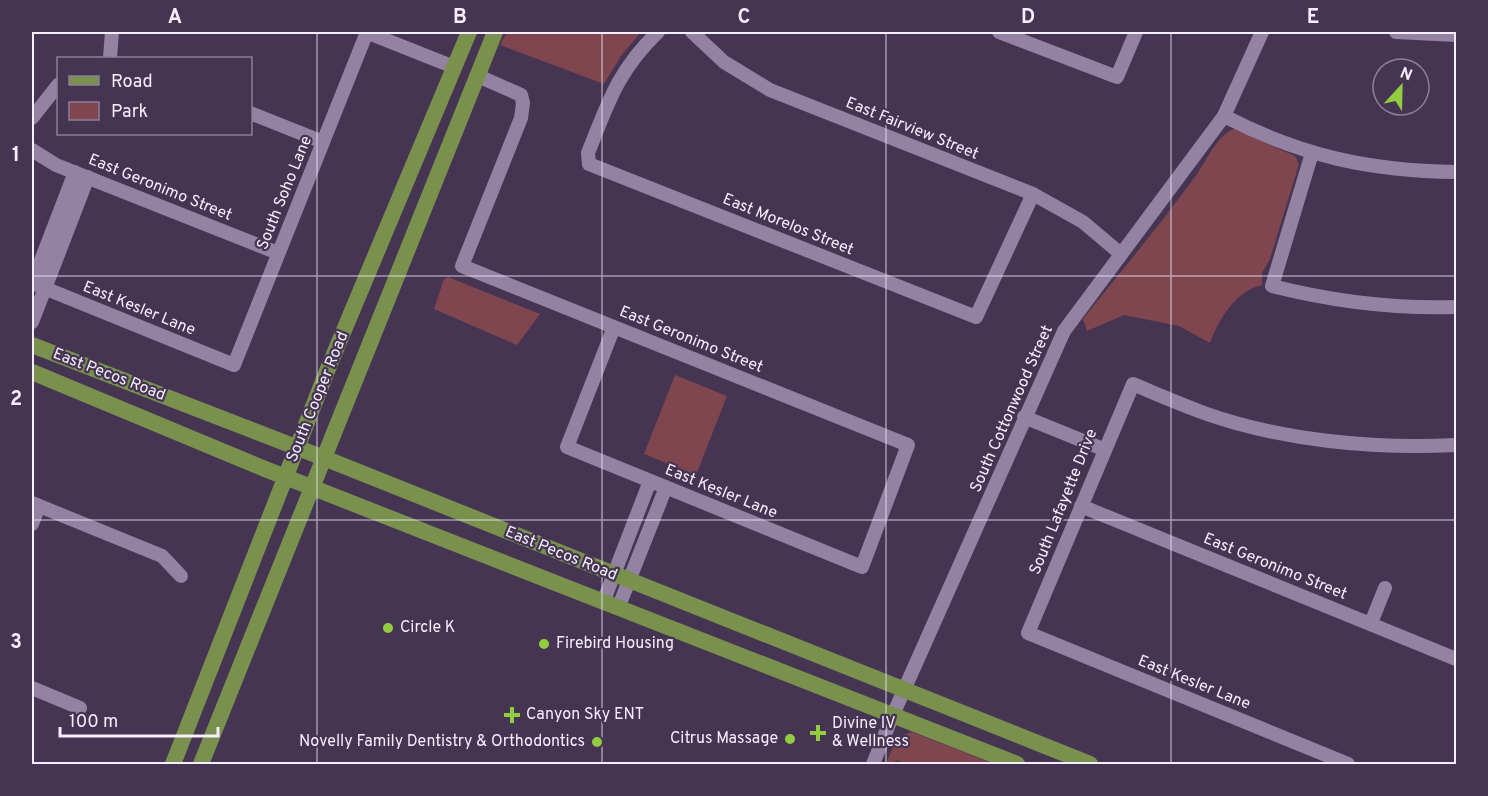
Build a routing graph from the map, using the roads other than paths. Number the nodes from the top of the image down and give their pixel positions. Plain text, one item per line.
1 (112, 32) edge
2 (366, 32) edge
3 (469, 32) edge
4 (495, 32) edge
5 (658, 32) edge
6 (692, 32) edge
7 (999, 32) edge
8 (1136, 32) edge
9 (1262, 32) edge
10 (1396, 32) edge
11 (1456, 35) edge
12 (110, 57) edge
13 (454, 68) junction
14 (478, 76) junction
15 (57, 86) edge
16 (252, 114) edge
17 (1224, 116) junction
18 (32, 118) edge
19 (323, 142) junction
20 (32, 150) edge
21 (1312, 153) junction
22 (1456, 172) edge
23 (81, 175) junction
24 (1033, 194) junction
25 (278, 254) junction
26 (1121, 254) junction
27 (36, 285) edge
28 (1456, 307) edge
29 (32, 322) edge
30 (614, 327) junction
31 (32, 345) edge
32 (234, 365) joint
33 (32, 372) edge
34 (1024, 417) junction
35 (1456, 445) edge
36 (297, 448) junction
37 (1103, 449) junction
38 (324, 458) junction
39 (286, 477) junction
40 (650, 481) junction
41 (313, 487) junction
42 (666, 487) junction
43 (35, 505) edge
44 (1081, 506) junction
45 (638, 514) junction
46 (653, 520) junction
47 (32, 524) edge
48 (631, 531) junction
49 (646, 537) junction
50 (862, 567) joint
51 (181, 576) dead end
52 (621, 579) junction
53 (1385, 588) dead end
54 (611, 603) junction
55 (1371, 623) junction
56 (1028, 633) joint
57 (1456, 659) edge
58 (32, 688) edge
59 (905, 691) junction
60 (80, 708) dead end
61 (892, 717) junction
62 (173, 765) edge
63 (201, 765) edge
64 (873, 765) edge
65 (1017, 765) edge
66 (1090, 765) edge
67 (1348, 765) edge

1 - 12 street
2 - 13 street
2 - 19 street, South Soho Lane
3 - 13 main road, South Cooper Road
4 - 14 main road, South Cooper Road
5 - 24 street, East Morelos Street
6 - 24 street, East Fairview Street
7 - 8 street
9 - 17 street, South Cottonwood Street
10 - 11 street
13 - 36 main road, South Cooper Road
14 - 30 street, East Geronimo Street
14 - 38 main road, South Cooper Road
15 - 18 street
16 - 19 street
17 - 21 street
17 - 26 street, South Cottonwood Street
19 - 25 street, South Soho Lane
20 - 23 street, East Geronimo Street
21 - 22 street
21 - 28 street
23 - 25 street, East Geronimo Street
23 - 27 street
24 - 26 street, East Fairview Street
25 - 32 street, South Soho Lane
26 - 34 street, South Cottonwood Street
27 - 29 street
27 - 32 street, East Kesler Lane
30 - 40 street, East Kesler Lane
30 - 50 street, East Geronimo Street
31 - 36 main road, East Pecos Road
33 - 39 main road, East Pecos Road
34 - 37 street
34 - 59 street, South Cottonwood Street
35 - 37 street, South Lafayette Drive
36 - 38 main road, East Pecos Road
36 - 39 main road, South Cooper Road
37 - 44 street, South Lafayette Drive
38 - 41 main road, South Cooper Road
38 - 52 main road, East Pecos Road
39 - 41 main road, East Pecos Road
39 - 62 main road, South Cooper Road
40 - 42 street, East Kesler Lane
40 - 45 street
41 - 54 main road, East Pecos Road
41 - 63 main road, South Cooper Road
42 - 46 street
42 - 50 street, East Kesler Lane
43 - 47 street
43 - 51 street
44 - 55 street, East Geronimo Street
44 - 56 street, South Lafayette Drive
45 - 46 street
45 - 48 street
46 - 49 street
48 - 49 street
48 - 52 street
49 - 52 street
52 - 54 street
52 - 59 main road, East Pecos Road
53 - 55 street
54 - 61 main road, East Pecos Road
55 - 57 street, East Geronimo Street
56 - 67 street, East Kesler Lane
58 - 60 street
59 - 61 street, South Cottonwood Street
59 - 66 main road, East Pecos Road
61 - 64 street, South Cottonwood Street
61 - 65 main road, East Pecos Road

